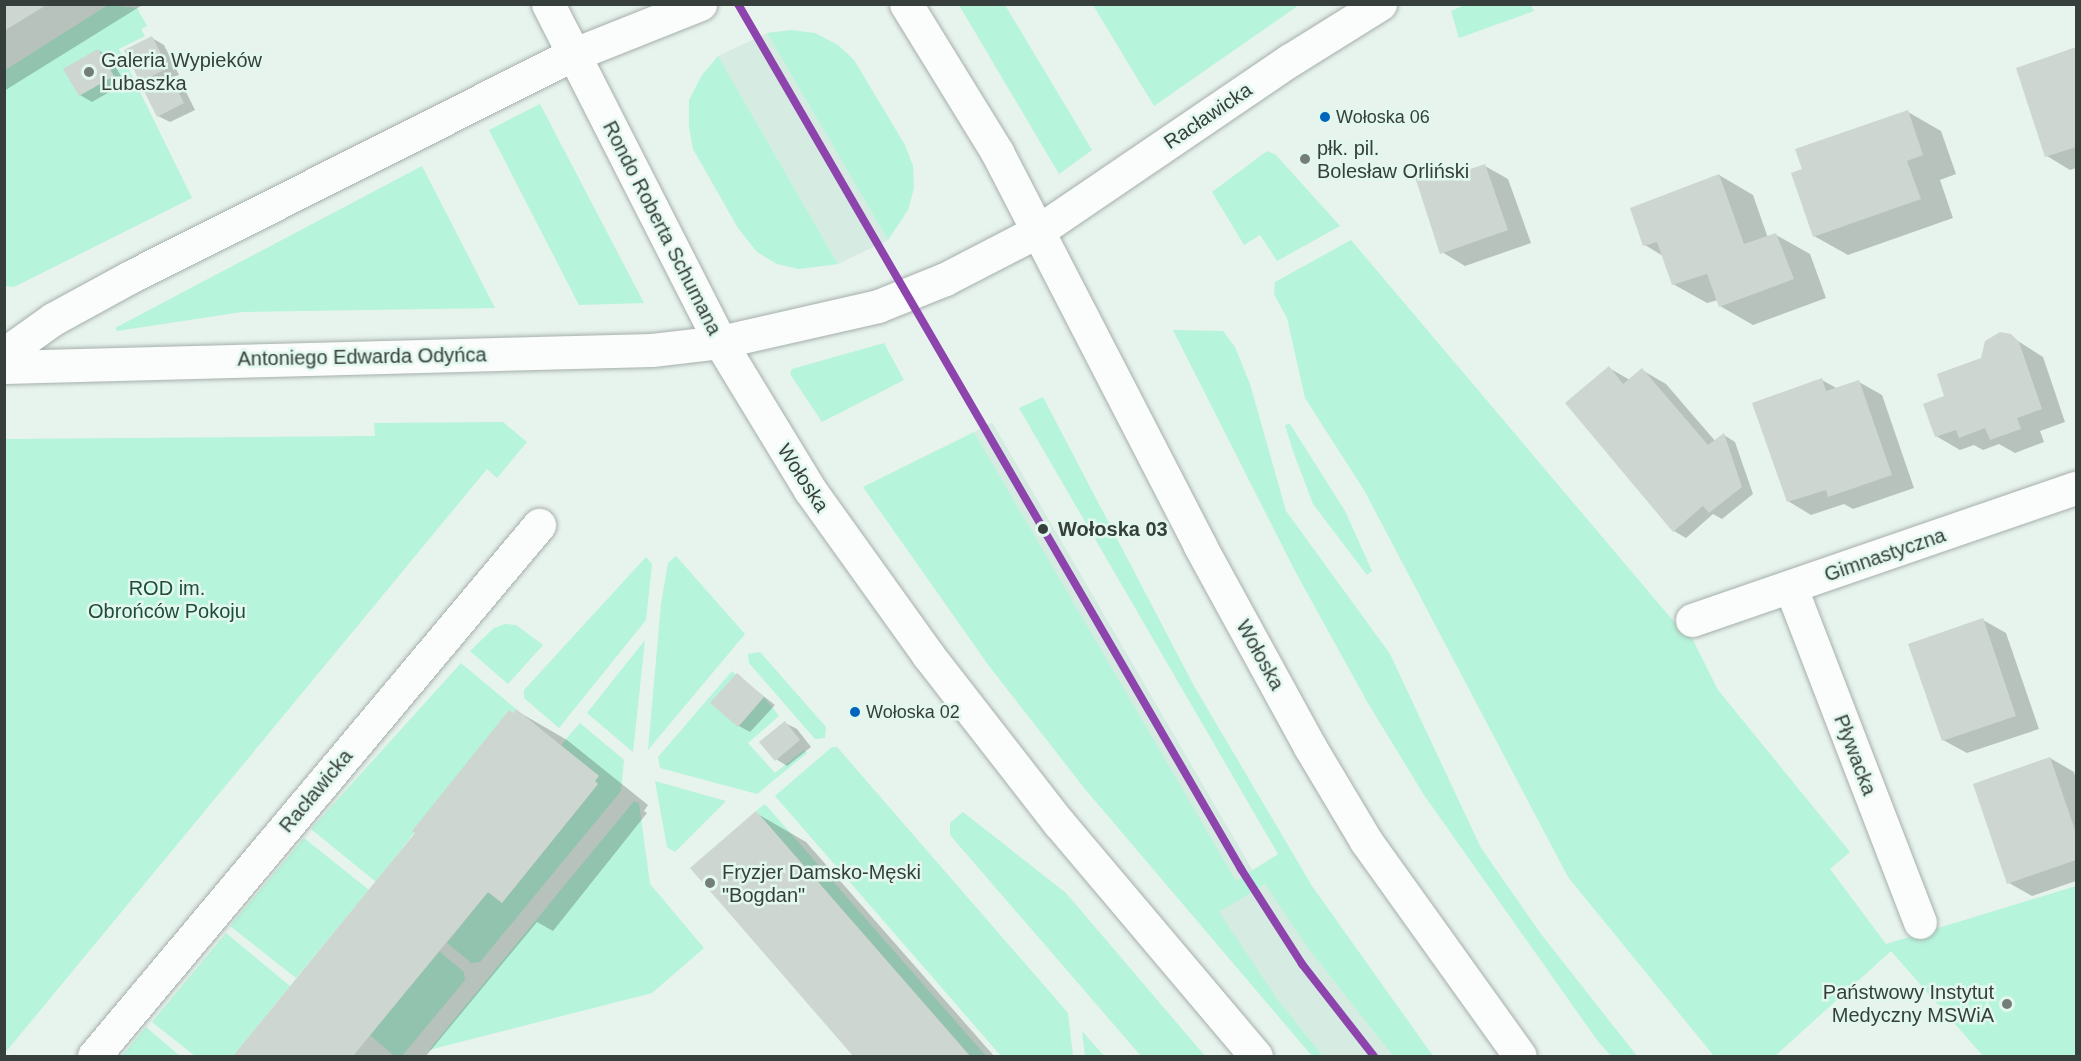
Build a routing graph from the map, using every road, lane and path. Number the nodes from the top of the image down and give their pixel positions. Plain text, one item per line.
1 (548, 4) edge
2 (700, 4) edge
3 (906, 4) edge
4 (1380, 4) edge
5 (572, 55) junction
6 (1038, 231) junction
7 (720, 342) junction
8 (4, 354) edge
9 (4, 367) edge
10 (2076, 488) edge
11 (538, 525) dead end
12 (1791, 588) junction
13 (1692, 620) dead end
14 (1920, 922) dead end
15 (94, 1056) edge
16 (1256, 1056) edge
17 (1520, 1056) edge

1 - 5 main road
2 - 5 main road
3 - 6 main road
4 - 6 main road, Racławicka
5 - 7 main road, Rondo Roberta Schumana
5 - 8 main road
6 - 7 main road, Rondo Roberta Schumana
6 - 17 main road, Wołoska
7 - 9 main road, Antoniego Edwarda Odyńca
7 - 16 main road, Wołoska
10 - 12 main road, Gimnastyczna
11 - 15 main road, Racławicka
12 - 13 main road, Gimnastyczna
12 - 14 main road, Pływacka

